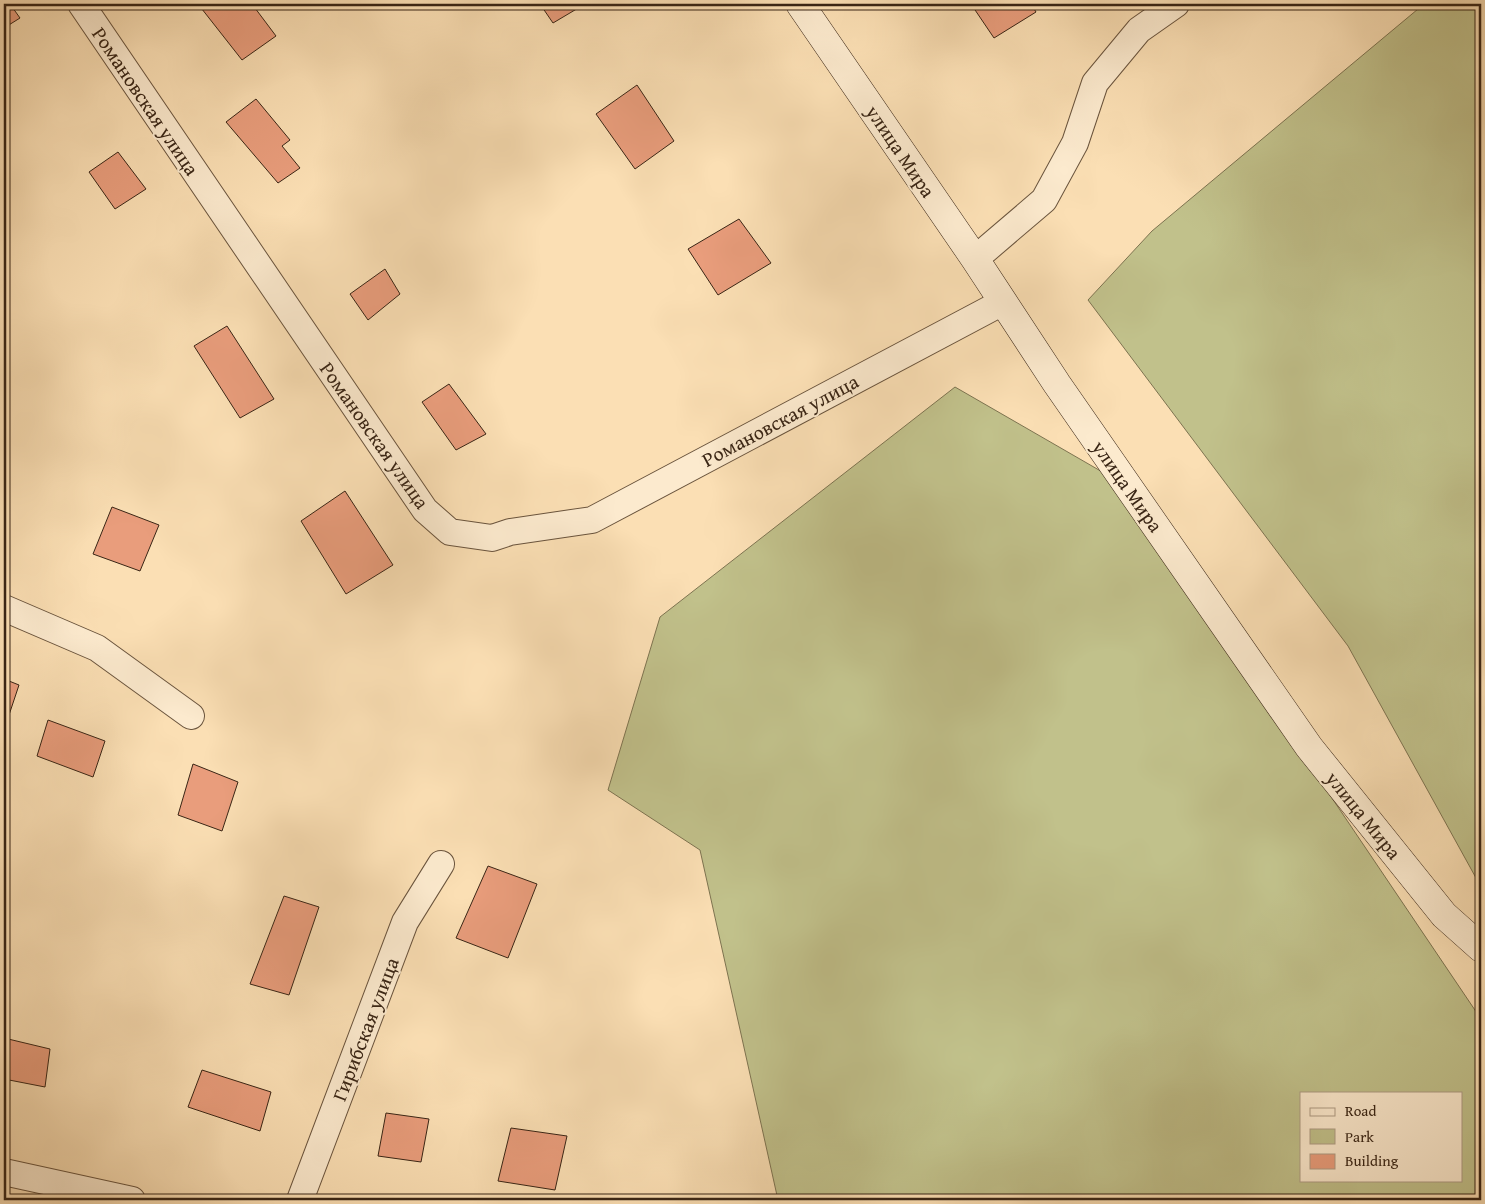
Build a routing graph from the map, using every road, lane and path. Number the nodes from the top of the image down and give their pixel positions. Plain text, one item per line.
1 (81, 4) edge
2 (800, 4) edge
3 (1176, 4) edge
4 (975, 260) junction
5 (1003, 302) junction
6 (4, 608) edge
7 (191, 716) dead end
8 (441, 864) dead end
9 (1481, 948) edge
10 (4, 1172) edge
11 (132, 1200) edge
12 (300, 1200) edge

1 - 5 street, Романовская улица
2 - 4 street, улица Мира
3 - 4 street
4 - 5 street, улица Мира
5 - 9 street, улица Мира
6 - 7 street
8 - 12 street, Гирибская улица
10 - 11 street

